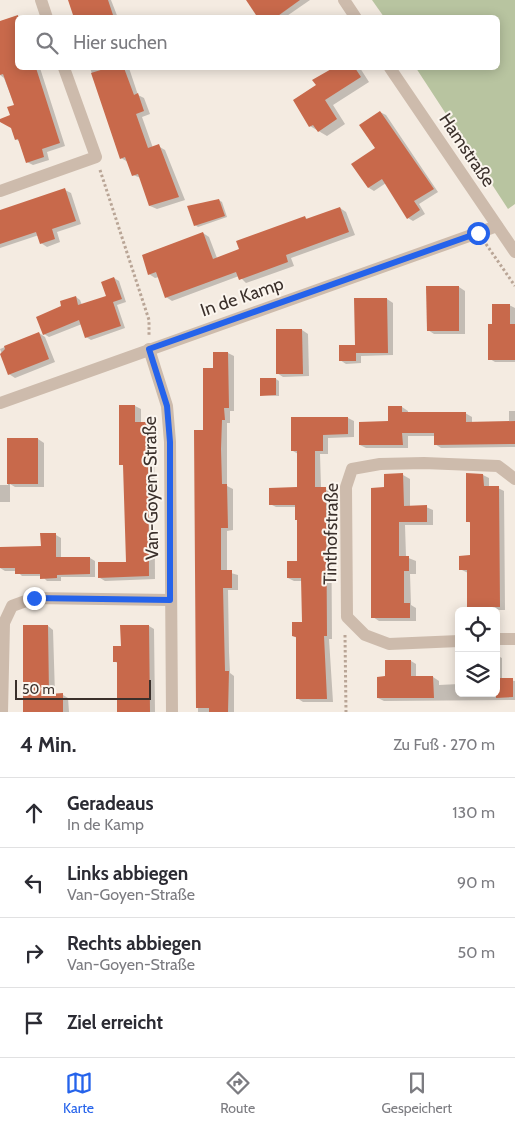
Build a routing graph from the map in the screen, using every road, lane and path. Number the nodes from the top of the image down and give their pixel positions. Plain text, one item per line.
1 (40, 0) edge
2 (344, 0) edge
3 (46, 15) edge
4 (354, 15) edge
5 (65, 70) edge
6 (391, 70) edge
7 (96, 157) junction
8 (0, 191) edge
9 (497, 226) junction
10 (478, 233) junction
11 (515, 252) edge
12 (515, 286) edge
13 (149, 349) junction
14 (0, 403) edge
15 (515, 479) edge
16 (170, 600) junction
17 (347, 617) junction
18 (500, 639) edge
19 (515, 639) edge
20 (455, 641) edge
21 (2, 712) edge
22 (172, 712) edge
23 (346, 712) edge

1 - 3 street
2 - 4 street
5 - 7 street
6 - 9 street, Hamstraße
7 - 8 street
7 - 13 path
9 - 10 street, In de Kamp
9 - 11 street, Hamstraße
10 - 12 path
10 - 13 street, In de Kamp
13 - 14 street, In de Kamp
13 - 16 street, Van-Goyen-Straße
15 - 17 street, Tinthofstraße
16 - 21 street
16 - 22 street, Van-Goyen-Straße
17 - 20 street
17 - 23 path
18 - 19 street

